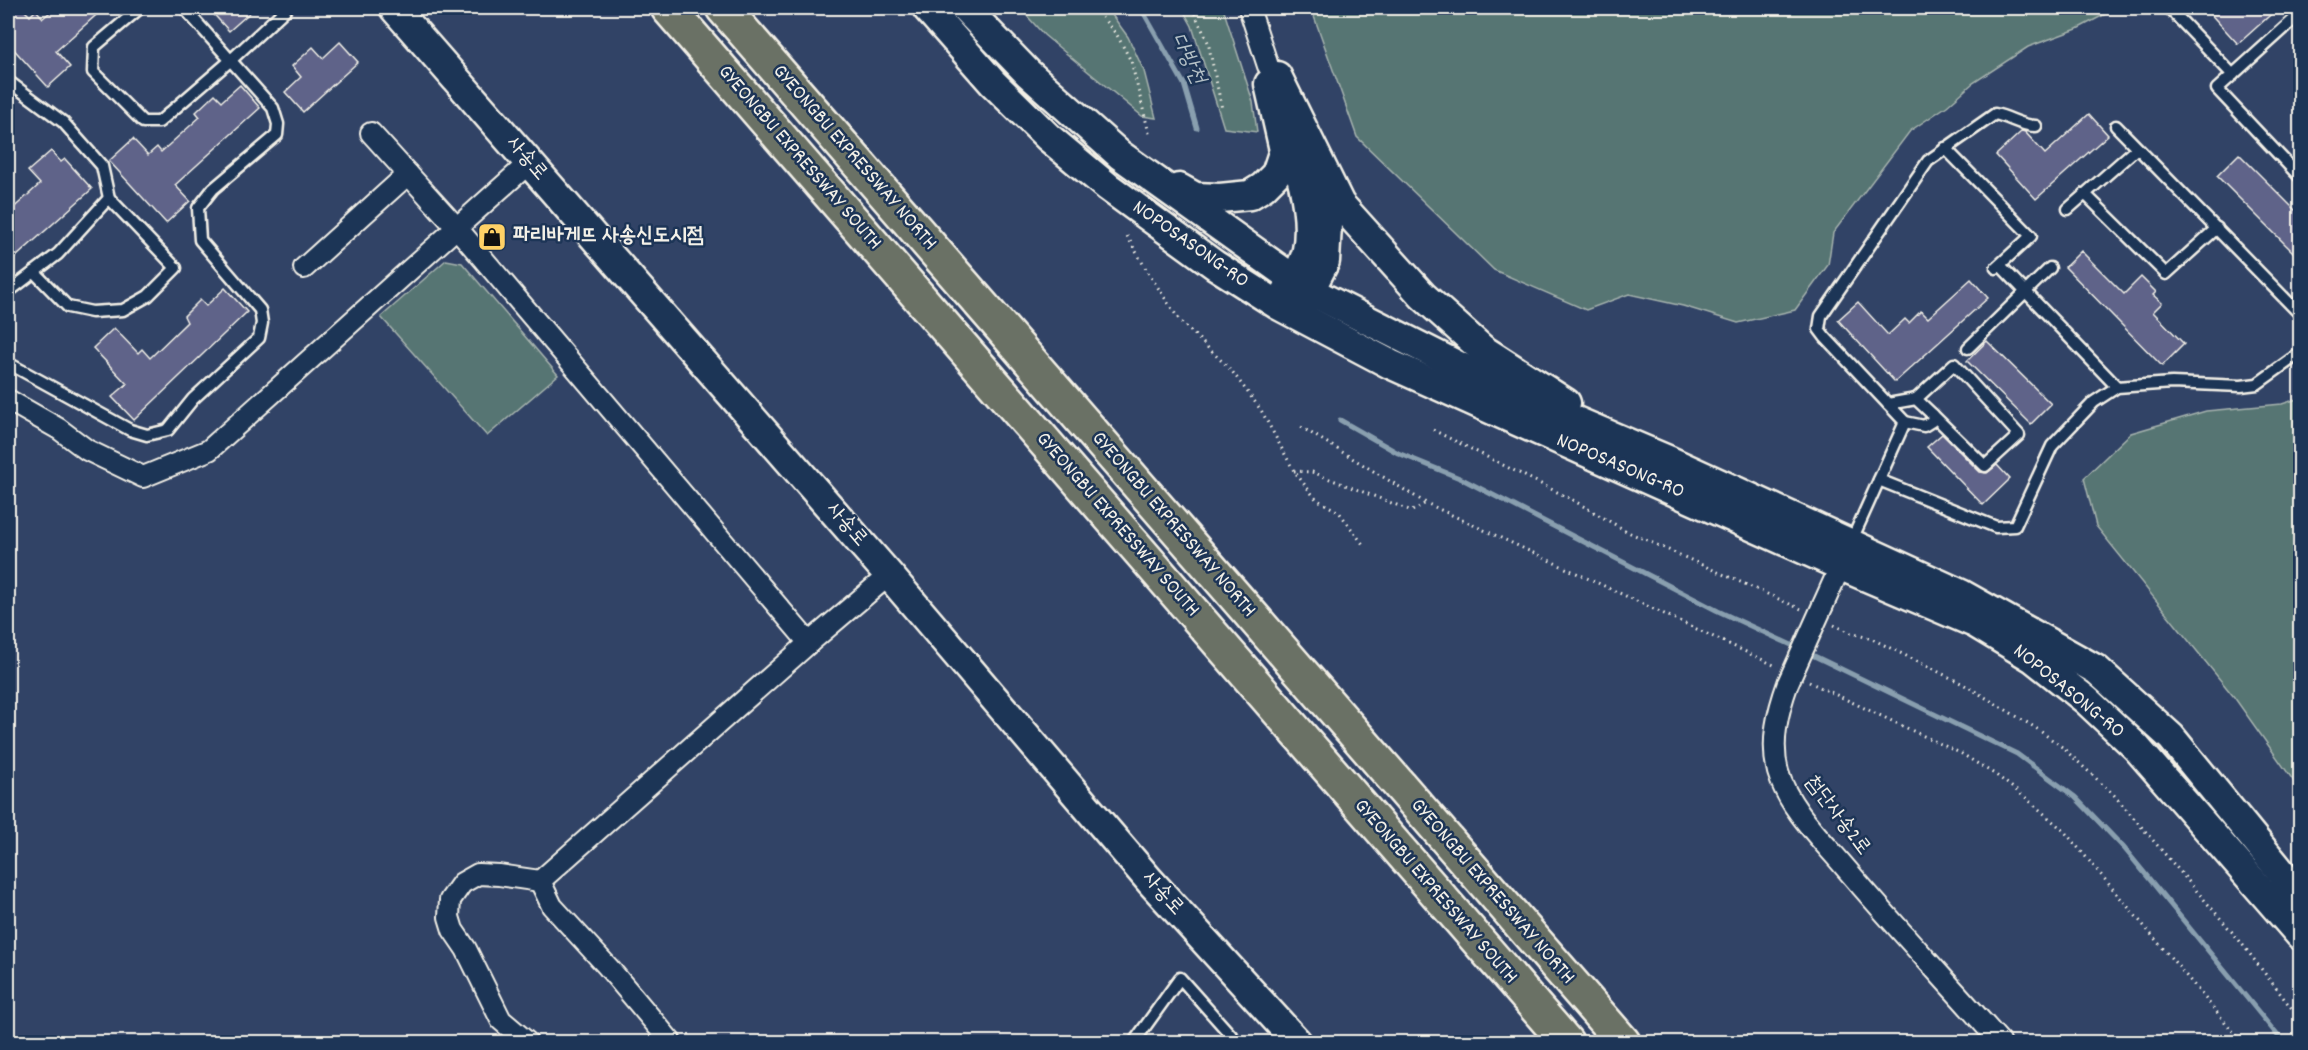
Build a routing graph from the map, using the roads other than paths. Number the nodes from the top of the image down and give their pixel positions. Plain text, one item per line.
1 (140, 8) edge
2 (184, 8) edge
3 (287, 8) edge
4 (394, 8) edge
5 (668, 8) edge
6 (723, 8) edge
7 (927, 8) edge
8 (964, 8) edge
9 (1249, 8) edge
10 (2170, 9) dead end
11 (2301, 14) edge
12 (231, 60) junction
13 (1271, 74) junction
14 (2233, 75) junction
15 (8, 81) edge
16 (2036, 126) dead end
17 (2116, 126) dead end
18 (371, 132) dead end
19 (1946, 148) junction
20 (2137, 148) junction
21 (530, 162) junction
22 (1134, 165) junction
23 (408, 174) junction
24 (2301, 177) edge
25 (2085, 194) junction
26 (109, 198) junction
27 (2068, 209) dead end
28 (457, 228) junction
29 (2217, 228) junction
30 (304, 268) dead end
31 (2050, 268) dead end
32 (34, 272) junction
33 (8, 292) edge
34 (2026, 292) junction
35 (1295, 298) junction
36 (2301, 314) edge
37 (1968, 348) dead end
38 (2301, 353) edge
39 (8, 363) edge
40 (2117, 387) junction
41 (1916, 399) junction
42 (8, 400) edge
43 (1888, 404) junction
44 (1933, 415) junction
45 (1905, 422) junction
46 (1631, 445) junction
47 (1879, 480) junction
48 (1846, 554) junction
49 (889, 575) junction
50 (809, 643) junction
51 (540, 881) junction
52 (2301, 895) edge
53 (2301, 935) edge
54 (527, 1042) edge
55 (671, 1042) edge
56 (1134, 1042) edge
57 (1237, 1042) edge
58 (1297, 1042) edge
59 (1566, 1042) edge
60 (1623, 1042) edge
61 (2000, 1042) edge

1 - 12 lane
2 - 12 lane
3 - 12 lane
4 - 21 main road, 사송로
5 - 59 highway, GYEONGBU EXPRESSWAY SOUTH
6 - 60 highway, GYEONGBU EXPRESSWAY NORTH
7 - 35 main road, NOPOSASONG-RO
8 - 22 main road, NOPOSASONG-RO
9 - 13 street
10 - 14 lane
11 - 14 lane
12 - 39 lane
13 - 22 main road
13 - 35 main road
13 - 46 main road
14 - 24 lane
15 - 26 lane
16 - 19 lane
17 - 20 lane
18 - 23 street
19 - 34 lane
19 - 43 lane
20 - 25 lane
20 - 29 lane
21 - 28 street
21 - 49 main road, 사송로
22 - 35 main road, NOPOSASONG-RO
23 - 28 street
23 - 30 street
25 - 27 lane
25 - 29 lane
26 - 32 lane
26 - 32 lane
28 - 42 street
28 - 50 street
29 - 36 lane
31 - 34 lane
32 - 33 lane
34 - 37 lane
34 - 40 lane
35 - 46 main road, NOPOSASONG-RO
35 - 48 main road, NOPOSASONG-RO
38 - 40 lane
40 - 47 lane
41 - 43 lane
41 - 44 lane
41 - 44 lane
43 - 45 lane
44 - 45 lane
45 - 47 lane
46 - 48 main road, NOPOSASONG-RO
47 - 48 lane
48 - 52 main road, NOPOSASONG-RO
48 - 53 main road, NOPOSASONG-RO
48 - 61 street, 첨단사송2로, bridge
49 - 50 street
49 - 58 main road, 사송로
50 - 51 street
51 - 54 street
51 - 55 street
56 - 57 lane

